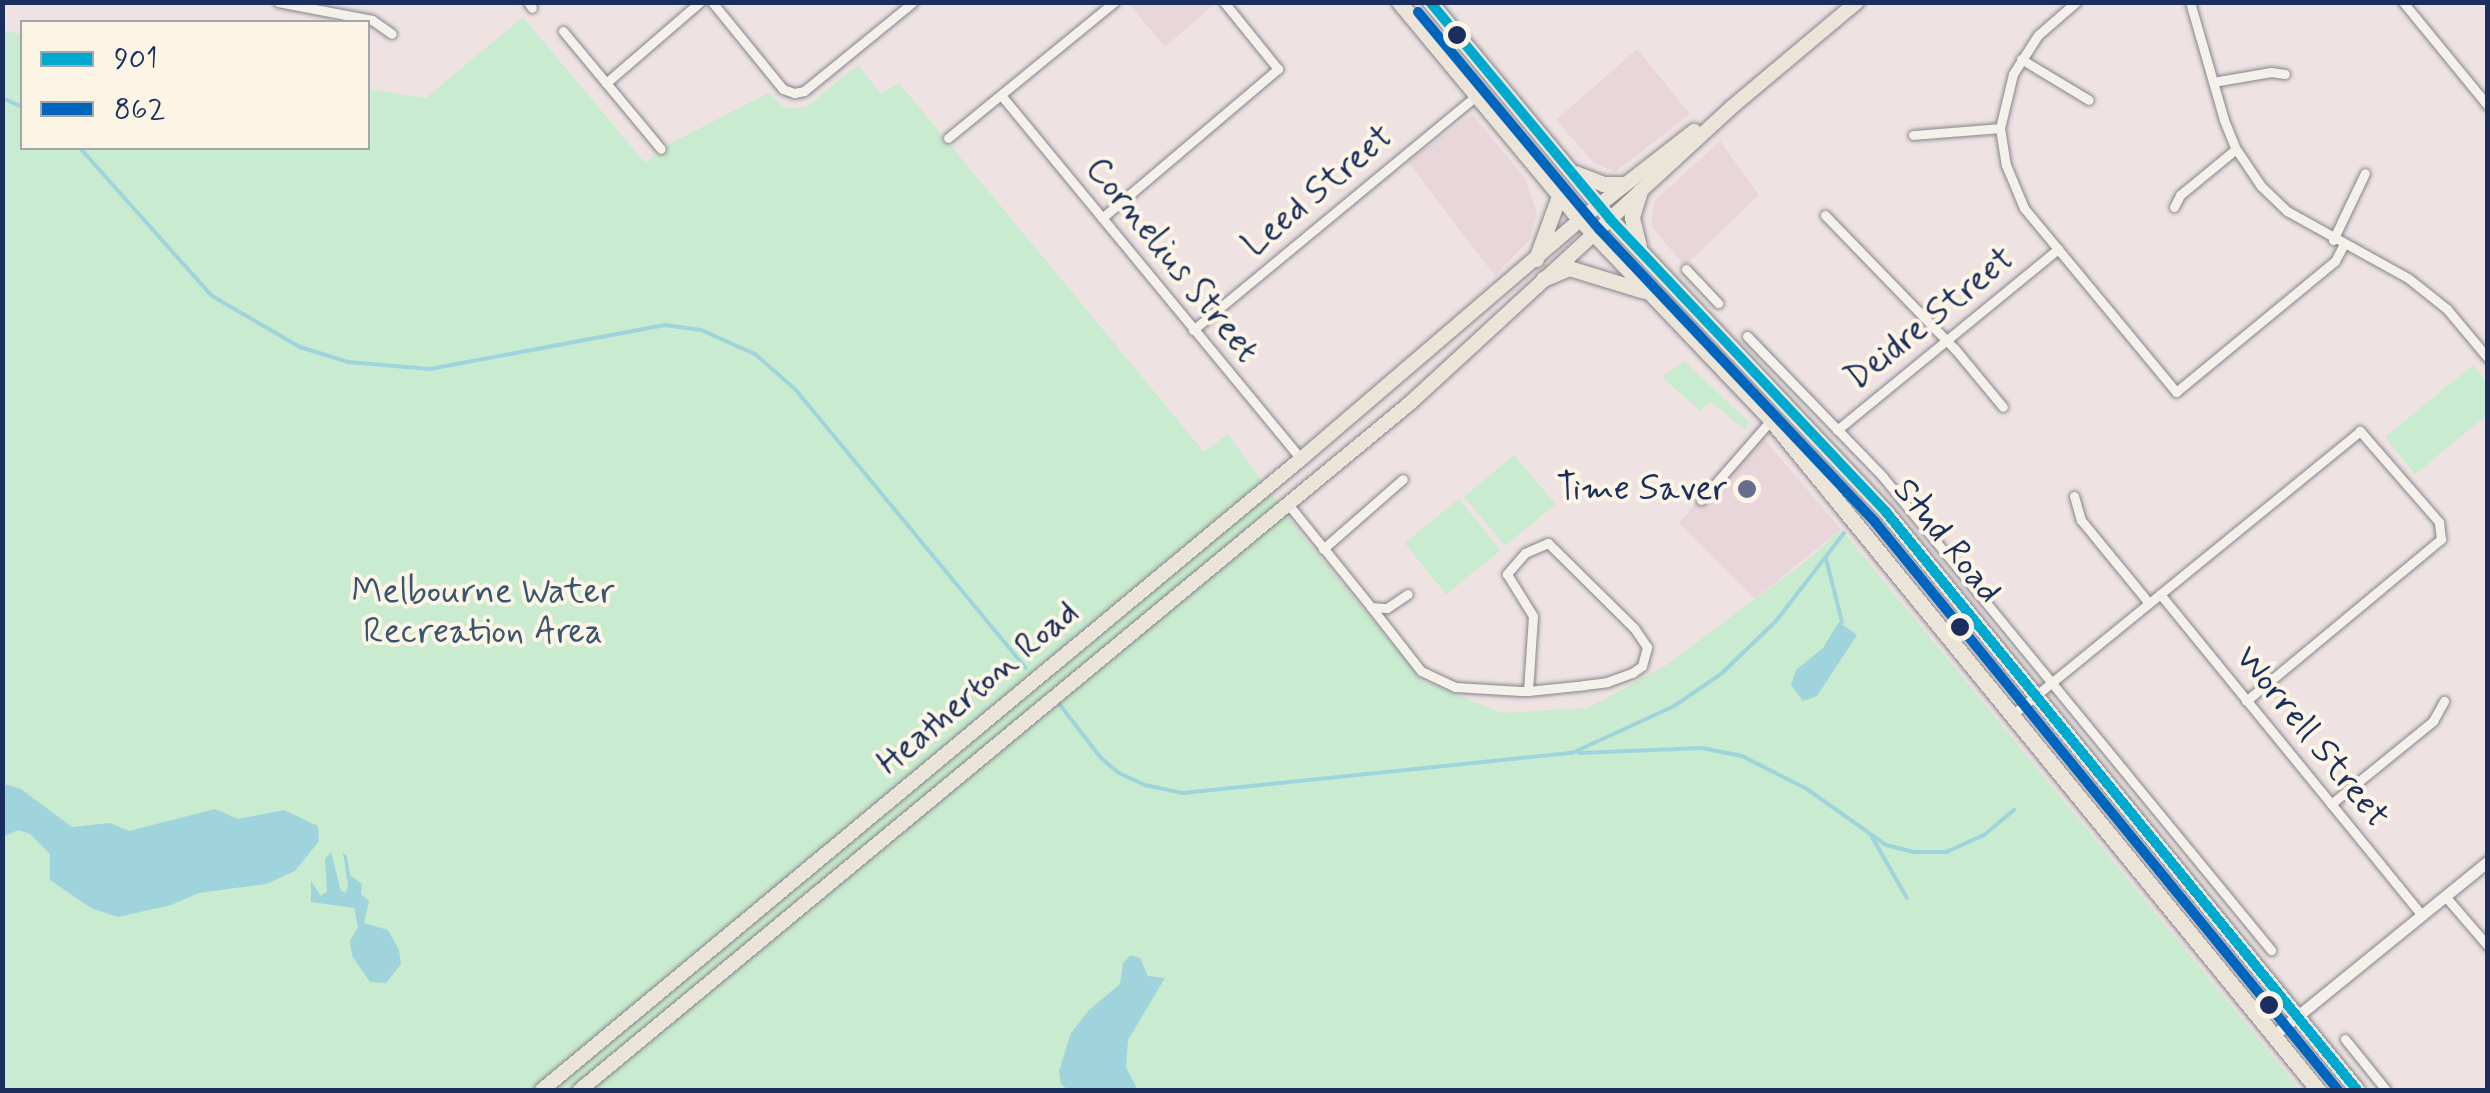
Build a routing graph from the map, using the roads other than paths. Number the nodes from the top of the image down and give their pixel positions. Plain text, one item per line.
1 (278, 2) edge
2 (700, 2) edge
3 (712, 2) edge
4 (913, 2) edge
5 (1114, 2) edge
6 (1224, 2) edge
7 (1400, 2) edge
8 (1430, 2) edge
9 (1856, 2) edge
10 (2076, 2) edge
11 (2190, 2) edge
12 (2404, 2) edge
13 (563, 31) dead end
14 (392, 34) dead end
15 (2021, 58) junction
16 (2285, 74) dead end
17 (2213, 82) junction
18 (606, 83) junction
19 (1000, 95) junction
20 (1477, 95) junction
21 (2089, 100) dead end
22 (2488, 106) edge
23 (2000, 128) junction
24 (1913, 135) dead end
25 (948, 138) dead end
26 (661, 149) dead end
27 (2236, 149) junction
28 (1571, 172) junction
29 (2365, 173) dead end
30 (1632, 188) junction
31 (1559, 196) junction
32 (1599, 205) junction
33 (2174, 207) dead end
34 (1825, 216) dead end
35 (1102, 218) junction
36 (1610, 218) junction
37 (1580, 220) junction
38 (1593, 234) junction
39 (2338, 242) junction
40 (2058, 249) junction
41 (1640, 250) junction
42 (1536, 259) junction
43 (1686, 269) dead end
44 (1544, 279) junction
45 (1702, 286) junction
46 (1644, 291) junction
47 (1688, 299) junction
48 (1718, 302) dead end
49 (1194, 330) junction
50 (1747, 336) dead end
51 (1947, 342) junction
52 (2488, 358) edge
53 (2003, 407) dead end
54 (2360, 417) dead end
55 (1771, 420) junction
56 (1838, 430) junction
57 (2360, 431) junction
58 (1301, 460) junction
59 (1318, 479) junction
60 (1403, 479) dead end
61 (1271, 484) junction
62 (2074, 496) dead end
63 (1701, 500) dead end
64 (1288, 504) junction
65 (1323, 548) junction
66 (1408, 594) dead end
67 (2160, 594) junction
68 (2149, 603) junction
69 (1371, 607) junction
70 (2051, 682) junction
71 (1528, 690) junction
72 (2034, 696) junction
73 (2246, 700) junction
74 (2444, 701) dead end
75 (2012, 715) junction
76 (2331, 804) junction
77 (2488, 861) edge
78 (2446, 896) junction
79 (2421, 914) junction
80 (2488, 946) edge
81 (2271, 950) dead end
82 (2297, 1016) junction
83 (2273, 1036) junction
84 (2345, 1040) dead end
85 (542, 1090) edge
86 (580, 1090) edge
87 (2318, 1090) edge
88 (2357, 1090) edge
89 (2386, 1090) edge

1 - 14 street
2 - 18 street
3 - 4 street
5 - 19 street
6 - 35 street
7 - 20 highway, Stud Road
8 - 28 highway, Stud Road
9 - 30 main road, Heatherton Road
10 - 15 street
11 - 17 street
12 - 22 street
13 - 18 street
15 - 21 street
15 - 23 street
16 - 17 street
17 - 27 street
18 - 26 street
19 - 25 street
19 - 35 street, Cornelius Street
20 - 31 highway, Stud Road
20 - 49 street, Leed Street
23 - 24 street
23 - 40 street
27 - 33 street
27 - 39 street
28 - 30 highway
28 - 32 highway, Stud Road
29 - 39 street
30 - 32 main road, Heatherton Road
30 - 36 main road, Heatherton Road
30 - 41 highway
31 - 37 highway, Stud Road
31 - 42 highway
32 - 36 highway, Stud Road
32 - 37 main road, Heatherton Road
34 - 51 street
35 - 49 street, Cornelius Street
36 - 38 main road, Heatherton Road
36 - 41 highway, Stud Road
37 - 38 highway, Stud Road
37 - 42 main road, Heatherton Road
38 - 44 main road, Heatherton Road
38 - 46 highway, Stud Road
39 - 40 street
39 - 52 street
40 - 51 street, Deidre Street
41 - 47 highway, Stud Road
42 - 58 main road, Heatherton Road
43 - 45 street
44 - 46 highway
44 - 59 main road, Heatherton Road
45 - 47 street
45 - 48 street
46 - 55 highway, Stud Road
47 - 72 highway, Stud Road
49 - 58 street, Cornelius Street
50 - 56 street, Stud Road
51 - 53 street
51 - 56 street, Deidre Street
54 - 57 street
55 - 63 street
55 - 75 highway, Stud Road
56 - 70 street, Stud Road
57 - 67 street
57 - 73 street
58 - 59 main road
58 - 61 main road, Heatherton Road
59 - 64 main road, Heatherton Road
60 - 65 street
61 - 64 main road
61 - 85 main road, Heatherton Road
62 - 68 street
64 - 65 street
64 - 86 main road, Heatherton Road
65 - 69 street
66 - 69 street
67 - 68 street
67 - 73 street, Worrell Street
68 - 70 street
69 - 71 street
70 - 72 street
70 - 81 street, Stud Road
71 - 71 street
72 - 75 street
72 - 82 highway, Stud Road
73 - 76 street, Worrell Street
74 - 76 street
75 - 83 highway, Stud Road
76 - 79 street, Worrell Street
77 - 78 street
78 - 79 street
78 - 80 street
79 - 82 street
82 - 83 street
82 - 88 highway, Stud Road
83 - 87 highway, Stud Road
84 - 89 street

